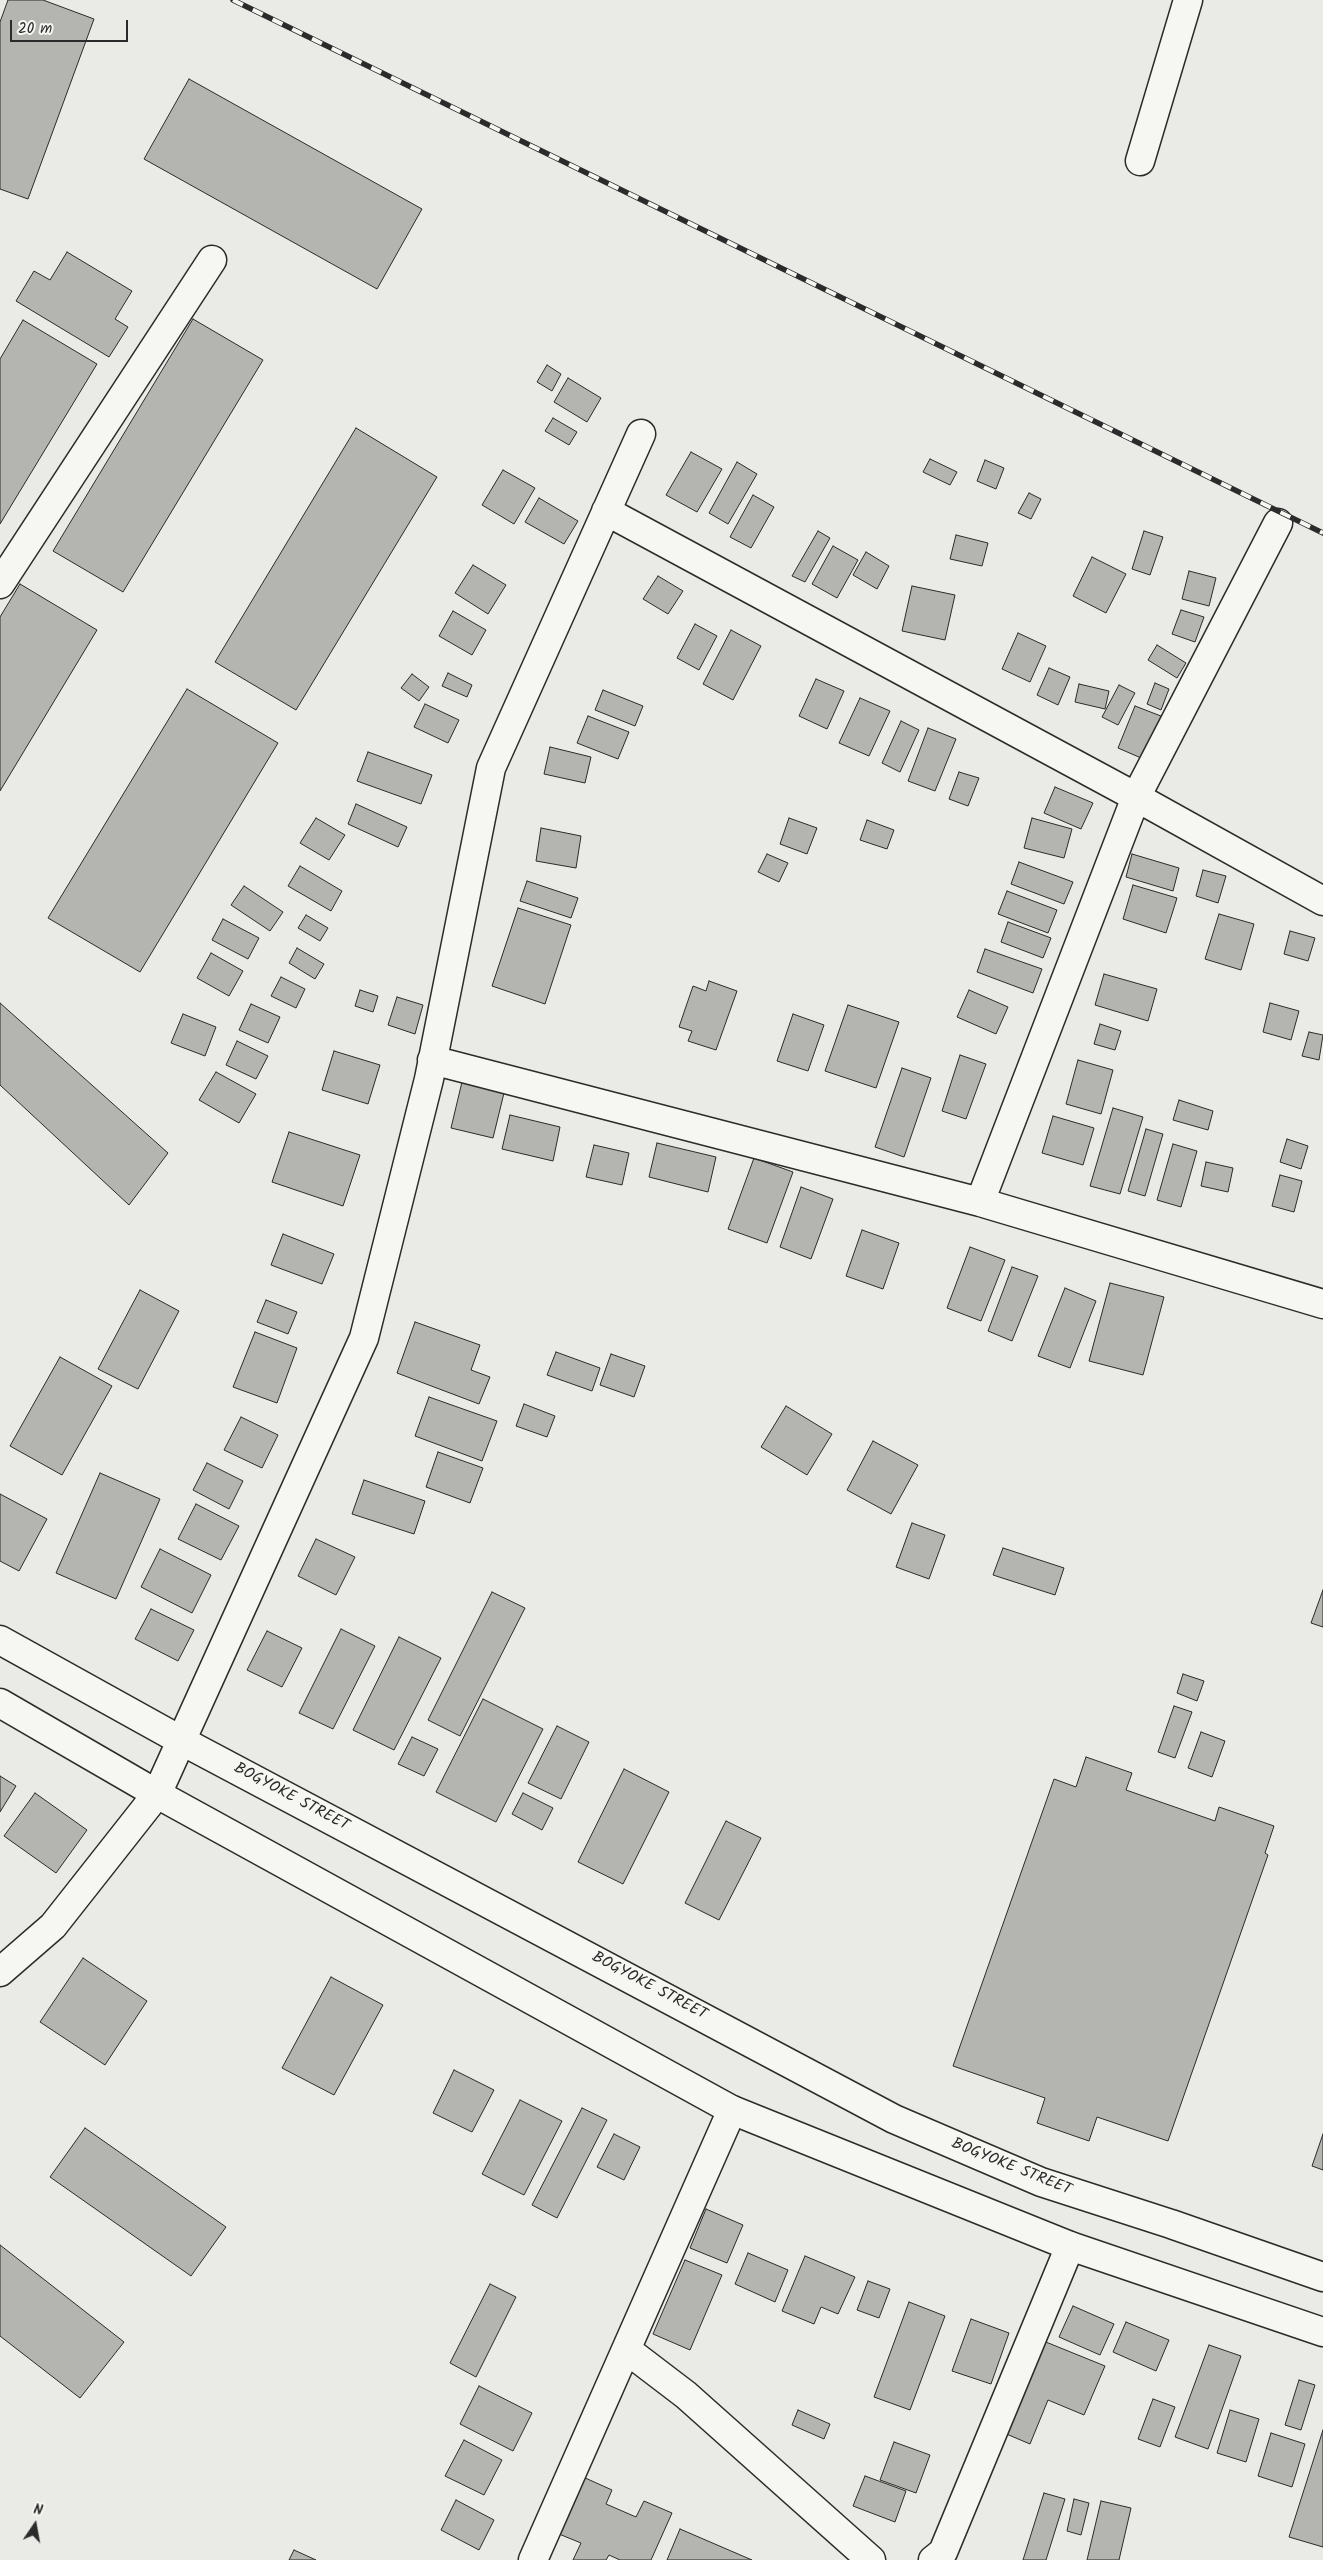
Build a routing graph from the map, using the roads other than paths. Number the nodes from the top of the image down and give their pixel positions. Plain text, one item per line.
1 (1188, 0) edge
2 (1140, 161) dead end
3 (212, 260) dead end
4 (641, 434) dead end
5 (606, 511) junction
6 (1278, 523) dead end
7 (0, 584) edge
8 (1136, 797) junction
9 (1323, 901) edge
10 (432, 1060) junction
11 (980, 1202) junction
12 (1323, 1304) edge
13 (0, 1640) edge
14 (0, 1702) edge
15 (182, 1741) junction
16 (157, 1794) junction
17 (0, 1972) edge
18 (732, 2110) junction
19 (1070, 2246) junction
20 (1323, 2278) edge
21 (1323, 2332) edge
22 (627, 2350) junction
23 (534, 2560) edge
24 (871, 2560) edge
25 (933, 2560) edge

1 - 2 street
3 - 7 street
4 - 5 street
5 - 8 street
5 - 10 street
6 - 8 street
8 - 9 street
8 - 11 street
10 - 11 street
10 - 15 street
11 - 12 street
13 - 15 street, BOGYOKE STREET
14 - 16 street
15 - 16 street
15 - 20 street, BOGYOKE STREET
16 - 17 street
16 - 18 street
18 - 19 street
18 - 22 street
19 - 21 street
19 - 25 street
22 - 23 street
22 - 24 street

